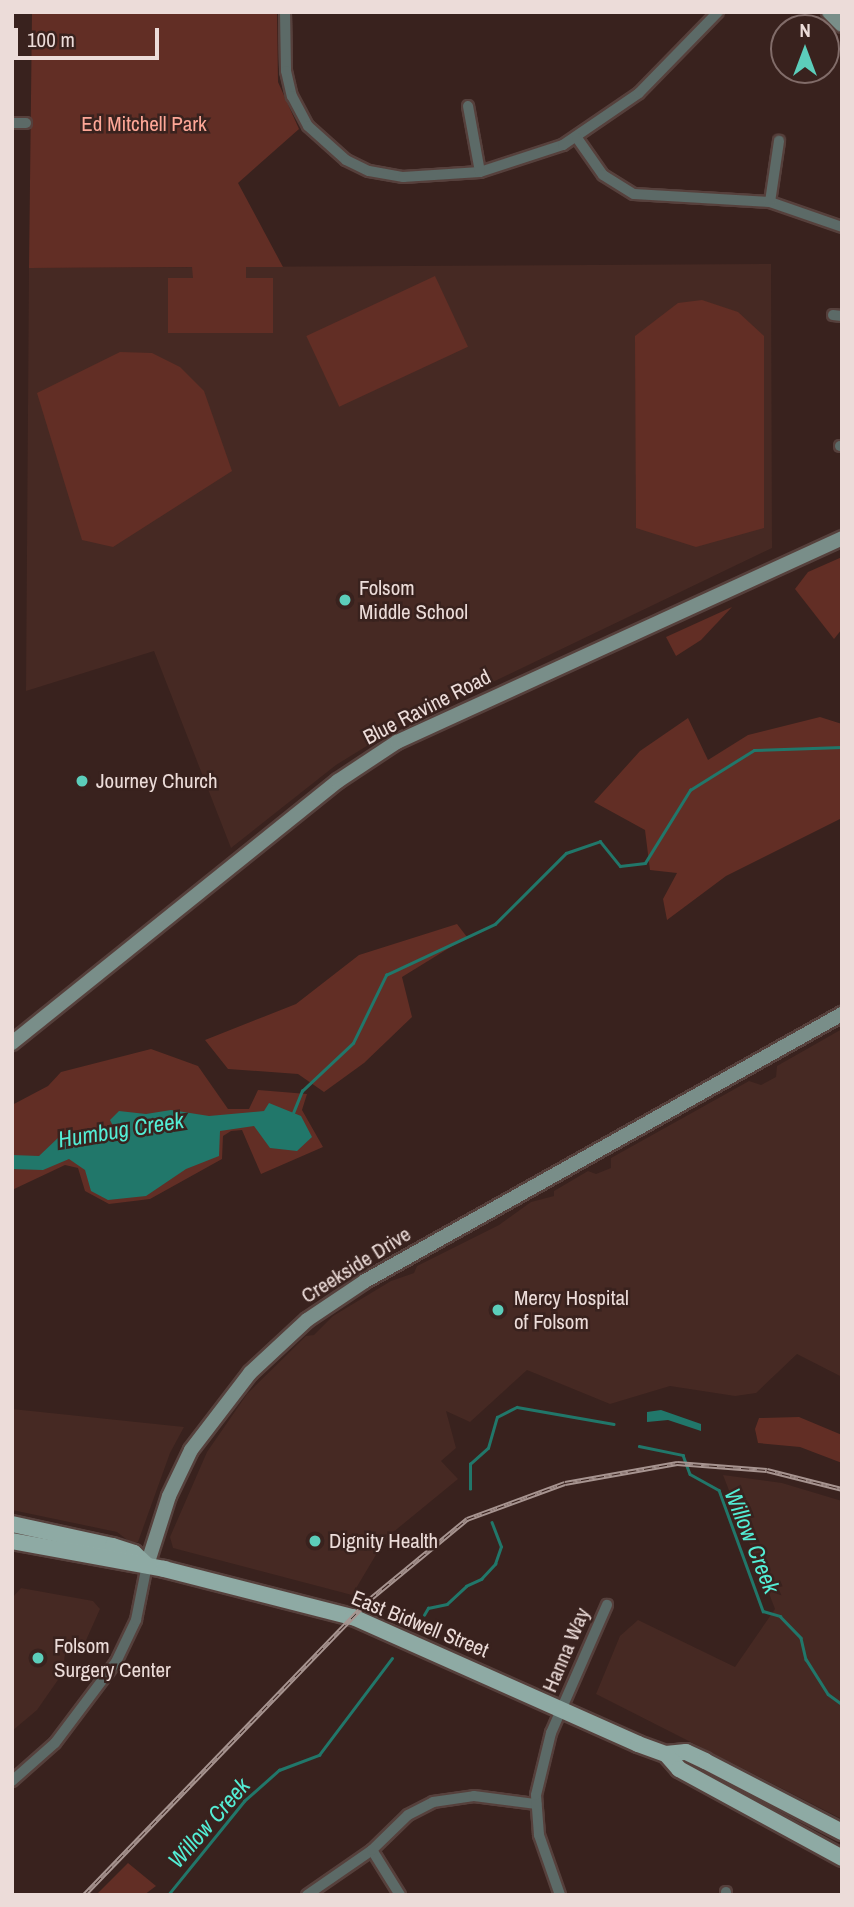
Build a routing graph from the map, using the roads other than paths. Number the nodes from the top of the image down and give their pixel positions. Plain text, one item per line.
1 (285, 12) edge
2 (718, 12) edge
3 (829, 12) edge
4 (842, 25) edge
5 (468, 106) dead end
6 (12, 123) edge
7 (26, 123) dead end
8 (577, 138) junction
9 (779, 141) dead end
10 (480, 172) junction
11 (770, 202) junction
12 (842, 227) edge
13 (842, 538) edge
14 (842, 1014) edge
15 (12, 1044) edge
16 (12, 1524) edge
17 (12, 1541) edge
18 (147, 1565) junction
19 (607, 1605) dead end
20 (561, 1710) junction
21 (666, 1754) junction
22 (12, 1781) edge
23 (536, 1804) junction
24 (842, 1832) edge
25 (372, 1850) junction
26 (842, 1858) edge
27 (307, 1895) edge
28 (400, 1895) edge
29 (560, 1895) edge

1 - 10 street
2 - 8 street
3 - 4 main road
5 - 10 street
6 - 7 street
8 - 10 street
8 - 11 street
9 - 11 street
11 - 12 street
13 - 15 main road, Blue Ravine Road
14 - 18 main road, Creekside Drive
16 - 18 main road, East Bidwell Street
17 - 18 main road, East Bidwell Street
18 - 20 main road, East Bidwell Street
18 - 22 street, Creekside Drive
19 - 20 street, Hanna Way
20 - 21 main road, East Bidwell Street
20 - 23 street, Hanna Way
21 - 24 main road, East Bidwell Street
21 - 26 main road, East Bidwell Street
23 - 25 street
23 - 29 street, Hanna Way
25 - 27 street
25 - 28 street

